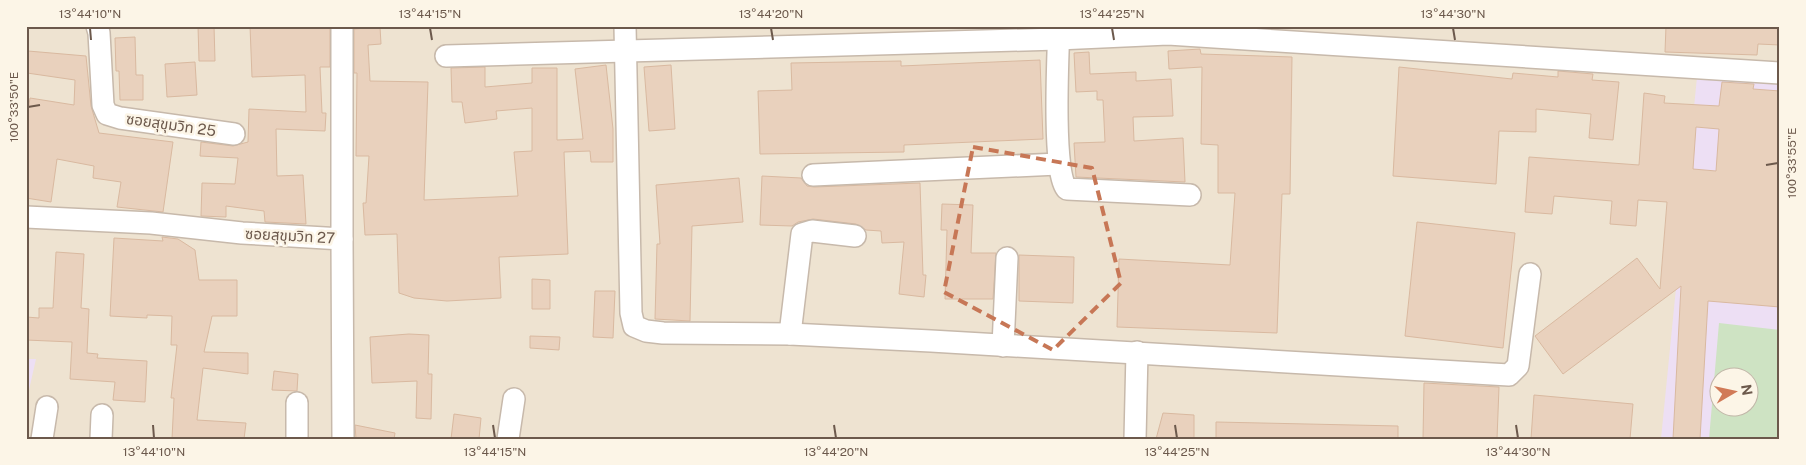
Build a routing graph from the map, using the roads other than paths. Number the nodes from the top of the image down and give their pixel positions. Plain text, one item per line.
1 (97, 26) edge
2 (342, 26) edge
3 (625, 26) edge
4 (1058, 33) edge
5 (626, 52) junction
6 (446, 56) dead end
7 (1780, 73) edge
8 (234, 134) dead end
9 (1058, 164) junction
10 (813, 175) dead end
11 (1190, 195) dead end
12 (26, 217) edge
13 (855, 236) dead end
14 (342, 239) junction
15 (1008, 258) dead end
16 (1530, 274) dead end
17 (790, 334) junction
18 (1002, 346) junction
19 (1137, 352) junction
20 (514, 399) dead end
21 (298, 403) dead end
22 (47, 407) dead end
23 (102, 415) dead end
24 (42, 439) edge
25 (101, 439) edge
26 (297, 439) edge
27 (343, 439) edge
28 (508, 439) edge
29 (1135, 439) edge

1 - 8 street, ซอยสุขุมวิท 25
2 - 14 street, ซอยสุขุมวิท 27
3 - 5 street
4 - 5 street
4 - 7 street
4 - 9 street
5 - 6 street
5 - 17 street
9 - 10 street
9 - 11 street
12 - 14 street, ซอยสุขุมวิท 27
13 - 17 street
14 - 27 street
15 - 18 street
16 - 19 street
17 - 18 street
18 - 19 street
19 - 29 street
20 - 28 street
21 - 26 street
22 - 24 street
23 - 25 street

